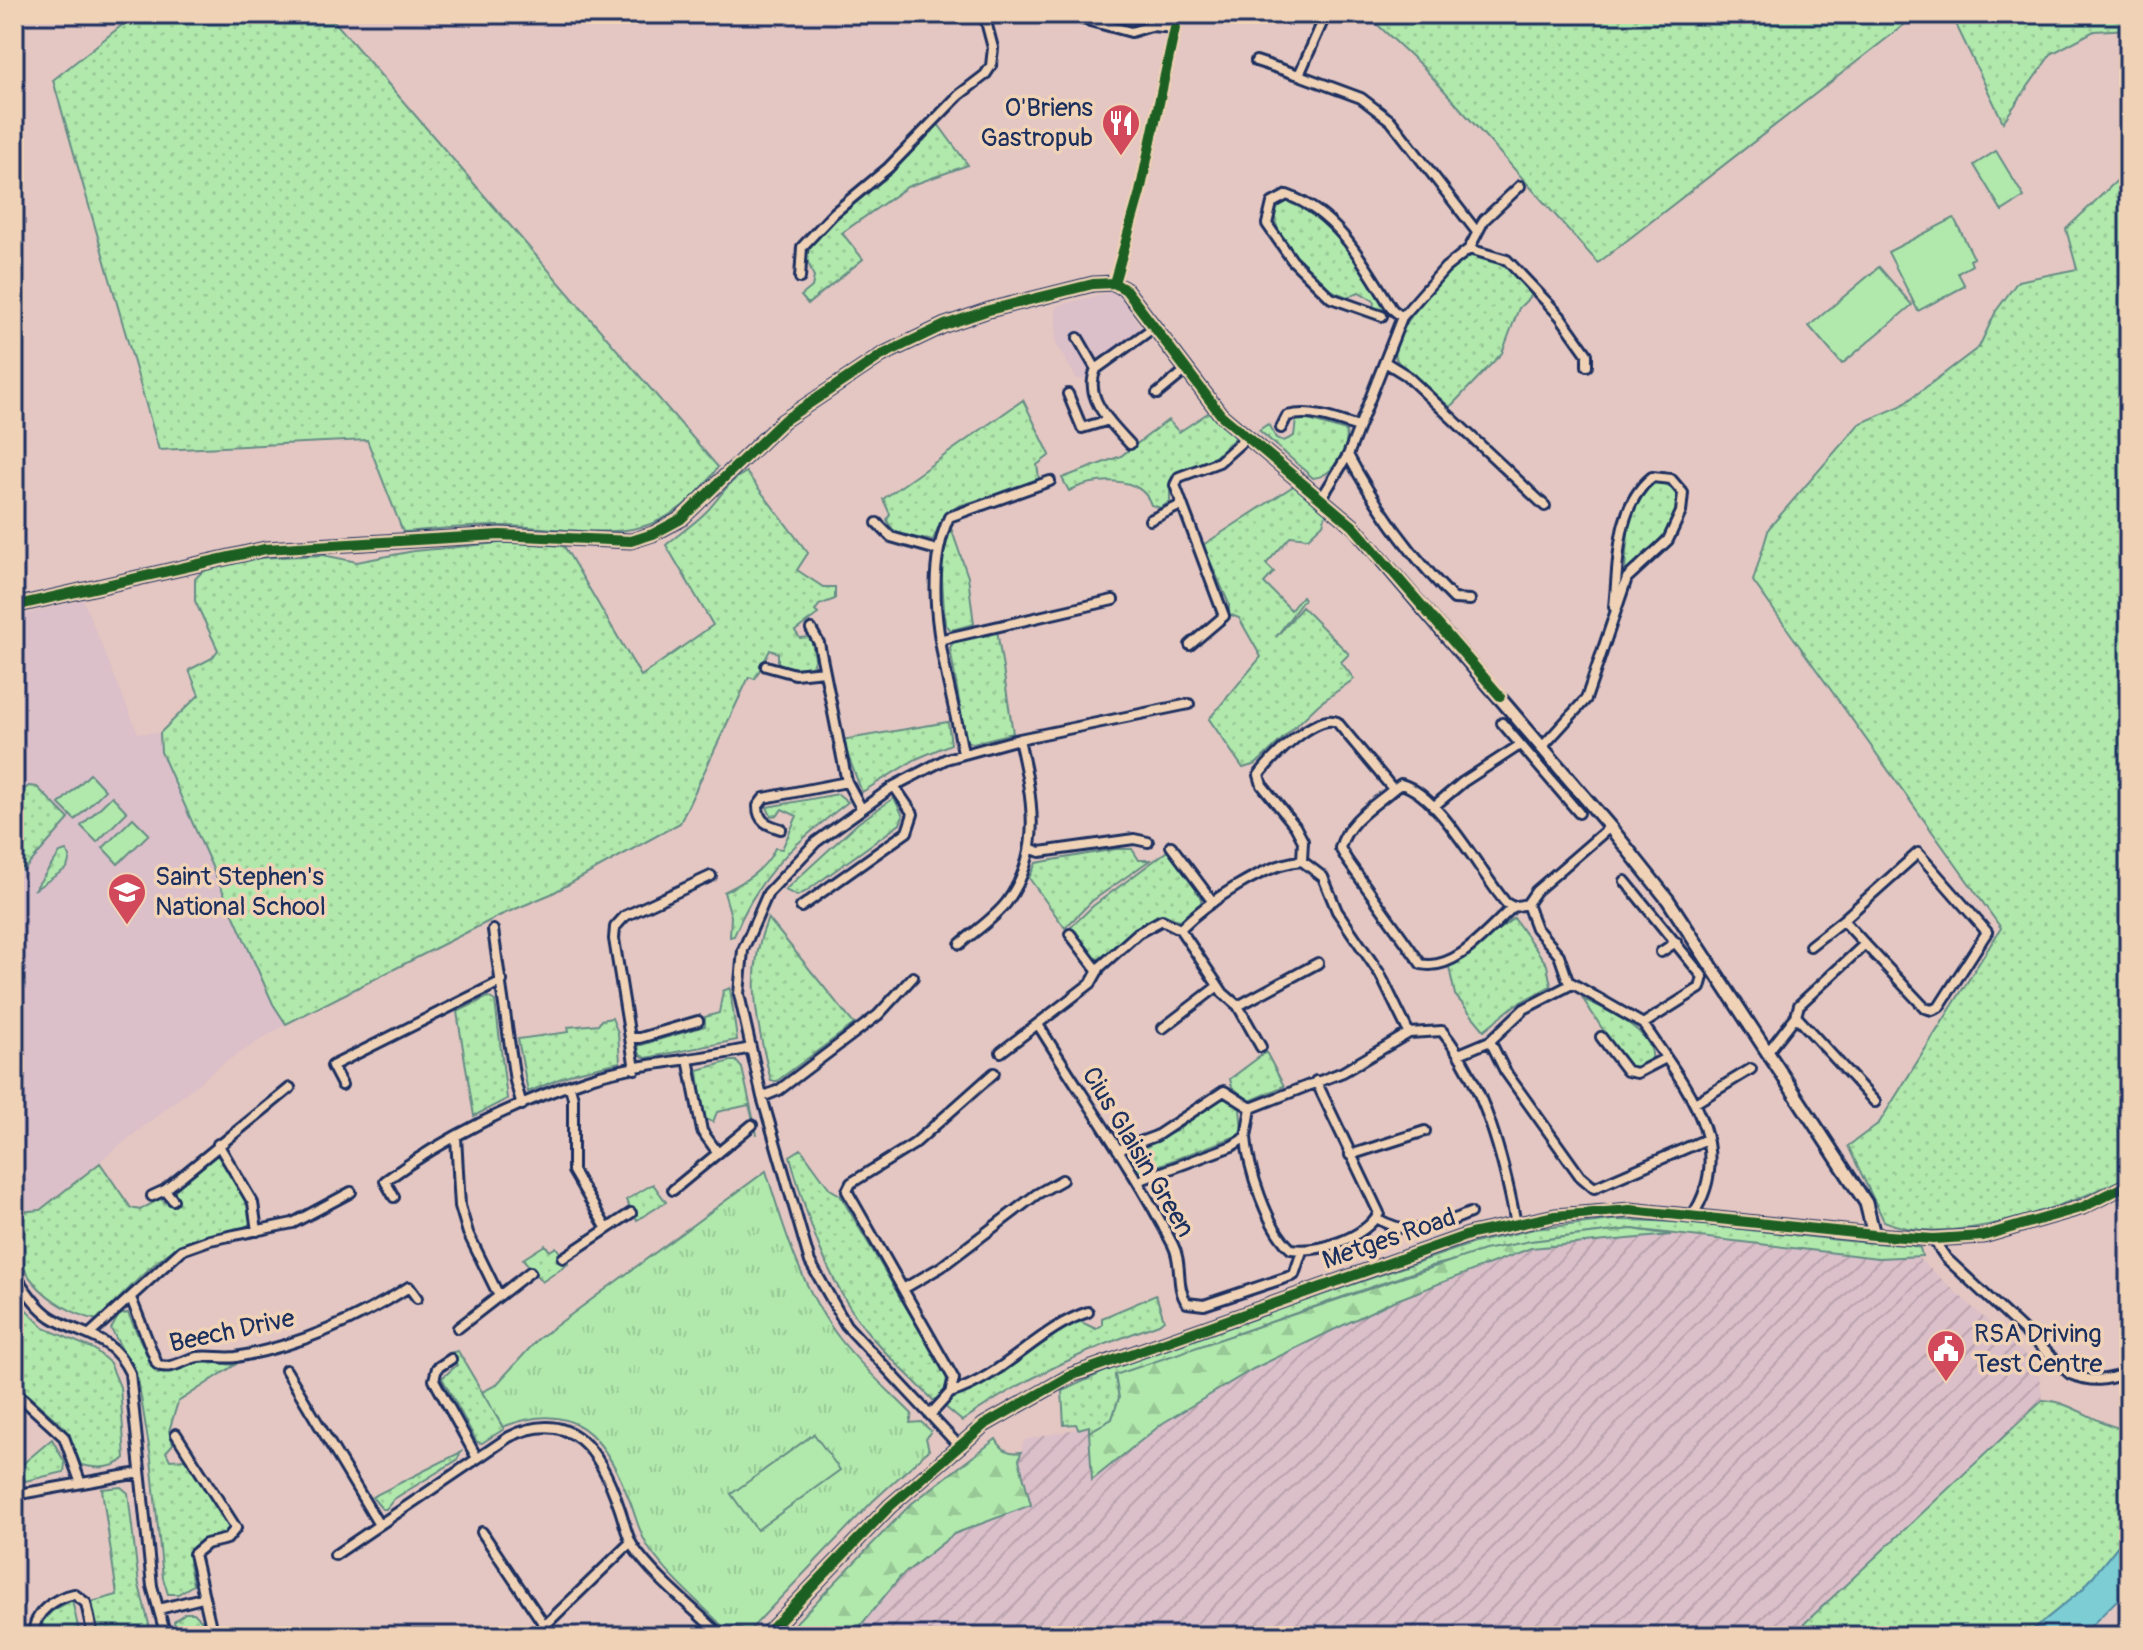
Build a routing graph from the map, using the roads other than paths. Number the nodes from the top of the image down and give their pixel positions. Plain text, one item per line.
1 (964, 14) edge
2 (984, 14) edge
3 (1064, 14) edge
4 (1178, 14) edge
5 (1326, 14) edge
6 (939, 17) dead end
7 (1175, 28) junction
8 (1256, 61) dead end
9 (1299, 75) junction
10 (1520, 186) dead end
11 (1477, 232) junction
12 (1469, 249) junction
13 (800, 278) dead end
14 (1114, 283) junction
15 (1382, 316) dead end
16 (1402, 317) junction
17 (1153, 328) junction
18 (1078, 338) dead end
19 (1385, 362) junction
20 (1587, 366) dead end
21 (1096, 369) junction
22 (1185, 371) junction
23 (1068, 394) dead end
24 (1157, 394) dead end
25 (1109, 420) junction
26 (1358, 427) junction
27 (1281, 428) dead end
28 (1246, 438) junction
29 (1130, 444) dead end
30 (1348, 455) junction
31 (1050, 481) dead end
32 (1321, 499) junction
33 (1181, 505) junction
34 (1545, 506) dead end
35 (1150, 520) dead end
36 (877, 523) dead end
37 (937, 550) junction
38 (1113, 600) dead end
39 (1470, 600) dead end
40 (14, 606) edge
41 (1614, 607) junction
42 (811, 629) dead end
43 (943, 639) junction
44 (1190, 645) dead end
45 (766, 666) dead end
46 (824, 671) junction
47 (1189, 704) dead end
48 (1502, 723) dead end
49 (1019, 739) junction
50 (1520, 745) junction
51 (1544, 745) junction
52 (963, 753) junction
53 (847, 782) junction
54 (894, 786) junction
55 (1393, 789) junction
56 (1433, 807) junction
57 (861, 808) junction
58 (1579, 813) dead end
59 (1610, 827) junction
60 (781, 829) dead end
61 (1148, 842) dead end
62 (1171, 846) dead end
63 (1032, 849) junction
64 (1302, 861) junction
65 (711, 876) dead end
66 (1625, 881) dead end
67 (1213, 902) junction
68 (1527, 904) junction
69 (801, 907) dead end
70 (1513, 907) junction
71 (1843, 920) junction
72 (1180, 929) junction
73 (493, 930) dead end
74 (1070, 934) dead end
75 (1676, 942) junction
76 (960, 944) dead end
77 (1865, 944) junction
78 (1810, 946) dead end
79 (1661, 952) dead end
80 (1318, 963) dead end
81 (1098, 971) junction
82 (913, 977) dead end
83 (502, 981) junction
84 (1572, 984) junction
85 (1218, 986) junction
86 (1238, 1006) junction
87 (1796, 1016) junction
88 (698, 1021) dead end
89 (1643, 1024) junction
90 (1039, 1026) junction
91 (1163, 1028) dead end
92 (1409, 1033) junction
93 (1601, 1037) dead end
94 (631, 1038) junction
95 (1490, 1041) junction
96 (1261, 1047) dead end
97 (750, 1048) junction
98 (1001, 1052) dead end
99 (1767, 1053) junction
100 (1459, 1054) junction
101 (1666, 1058) junction
102 (688, 1059) junction
103 (635, 1069) junction
104 (1751, 1069) dead end
105 (994, 1073) dead end
106 (1316, 1081) junction
107 (342, 1085) dead end
108 (570, 1087) junction
109 (290, 1088) dead end
110 (762, 1097) junction
111 (1875, 1102) dead end
112 (1695, 1103) junction
113 (522, 1105) junction
114 (1251, 1108) junction
115 (752, 1125) dead end
116 (1425, 1131) dead end
117 (456, 1137) junction
118 (1246, 1137) junction
119 (1707, 1139) junction
120 (218, 1144) junction
121 (1118, 1150) junction
122 (718, 1153) junction
123 (1350, 1155) junction
124 (1062, 1180) dead end
125 (1138, 1181) junction
126 (2129, 1184) edge
127 (165, 1190) junction
128 (673, 1190) dead end
129 (351, 1192) dead end
130 (152, 1196) dead end
131 (394, 1197) dead end
132 (173, 1200) dead end
133 (631, 1213) dead end
134 (1470, 1213) dead end
135 (1692, 1216) junction
136 (1376, 1218) junction
137 (1516, 1224) junction
138 (607, 1229) junction
139 (257, 1231) junction
140 (1874, 1235) junction
141 (1933, 1239) junction
142 (1302, 1251) junction
143 (563, 1258) dead end
144 (530, 1272) dead end
145 (14, 1274) edge
146 (903, 1289) junction
147 (499, 1296) junction
148 (131, 1298) junction
149 (417, 1298) dead end
150 (1088, 1312) dead end
151 (458, 1328) dead end
152 (91, 1333) junction
153 (451, 1359) dead end
154 (286, 1370) dead end
155 (2129, 1372) edge
156 (14, 1391) edge
157 (950, 1393) junction
158 (931, 1414) junction
159 (176, 1434) dead end
160 (183, 1446) junction
161 (959, 1446) junction
162 (171, 1453) dead end
163 (477, 1458) junction
164 (139, 1473) junction
165 (80, 1481) junction
166 (14, 1495) edge
167 (379, 1525) junction
168 (482, 1532) dead end
169 (630, 1543) junction
170 (335, 1555) dead end
171 (202, 1598) junction
172 (159, 1609) junction
173 (545, 1626) junction
174 (711, 1626) junction
175 (34, 1632) dead end
176 (93, 1636) edge
177 (166, 1636) edge
178 (213, 1636) edge
179 (534, 1636) edge
180 (701, 1636) edge
181 (721, 1636) edge
182 (765, 1636) edge

1 - 6 street
2 - 13 street
3 - 7 street
4 - 7 street
5 - 9 street
7 - 14 street
8 - 9 street
9 - 11 street
10 - 11 street
11 - 12 street
12 - 16 street
12 - 20 street
14 - 17 street
14 - 40 street
15 - 16 street
16 - 19 street
17 - 21 street
17 - 22 street
18 - 21 street
19 - 26 street
19 - 34 street
21 - 25 street
22 - 24 street
22 - 28 street
23 - 25 street
25 - 29 street
26 - 27 street
26 - 30 street
28 - 32 street
28 - 33 street
30 - 32 street
30 - 39 street
31 - 37 street
32 - 51 street
33 - 35 street
33 - 44 street
36 - 37 street
37 - 43 street
38 - 43 street
41 - 41 street
41 - 51 street
42 - 46 street
43 - 52 street
45 - 46 street
46 - 53 street
47 - 49 street
48 - 50 street
49 - 52 street
49 - 63 street
50 - 56 street
50 - 58 street
51 - 59 street
52 - 54 street
53 - 57 street
53 - 60 street
54 - 57 street
54 - 69 street
55 - 56 street
55 - 64 street
55 - 70 street
56 - 70 street
57 - 97 street
59 - 68 street
59 - 99 street
61 - 63 street
62 - 67 street
63 - 76 street
64 - 67 street
64 - 92 street
65 - 94 street
66 - 75 street
67 - 72 street
68 - 70 street
68 - 84 street
71 - 77 street
71 - 77 street
71 - 78 street
72 - 81 street
72 - 85 street
73 - 83 street
74 - 81 street
75 - 79 street
75 - 89 street
77 - 87 street
80 - 86 street
81 - 90 street
82 - 110 street
83 - 107 street
83 - 113 street
84 - 89 street
84 - 95 street
85 - 86 street
85 - 91 street
86 - 96 street
87 - 99 street
87 - 111 street
88 - 94 street
89 - 101 street
90 - 98 street
90 - 121 street, Cius Glaisin Green
92 - 100 street
92 - 106 street
93 - 101 street
94 - 103 street
95 - 100 street
95 - 119 street
97 - 102 street
97 - 110 street
99 - 140 street
100 - 137 street
101 - 112 street
102 - 103 street
102 - 122 street
103 - 108 street
104 - 112 street
105 - 146 street
106 - 114 street
106 - 123 street
108 - 113 street
108 - 138 street
109 - 120 street
110 - 158 street
112 - 119 street
113 - 117 street
114 - 118 street
114 - 121 street
115 - 122 street
116 - 123 street
117 - 131 street
117 - 147 street
118 - 125 street
118 - 142 street
119 - 135 street
120 - 127 street
120 - 139 street
121 - 125 street, Cius Glaisin Green
122 - 128 street
123 - 136 street
124 - 146 street
125 - 142 street, Cius Glaisin Green
126 - 141 street, Metges Road
127 - 130 street
127 - 132 street
129 - 139 street
133 - 138 street
134 - 136 street
135 - 137 street, Metges Road
135 - 140 street, Metges Road
136 - 142 street
137 - 161 street, Metges Road
138 - 143 street
139 - 148 street
140 - 141 street, Metges Road
141 - 155 street
144 - 147 street
145 - 152 street
146 - 157 street
147 - 151 street
148 - 149 street, Beech Drive
148 - 152 street
150 - 157 street
152 - 164 street
153 - 163 street
154 - 167 street
156 - 165 street
157 - 158 street
158 - 161 street
159 - 160 street
160 - 162 street
160 - 171 street
161 - 182 street, Metges Road
163 - 167 street
163 - 169 street
164 - 165 street
164 - 172 street
165 - 166 street
167 - 170 street
168 - 173 street
169 - 173 street
169 - 174 street
171 - 172 street
171 - 178 street
172 - 177 street
173 - 179 street
174 - 180 street
174 - 181 street
175 - 176 street

